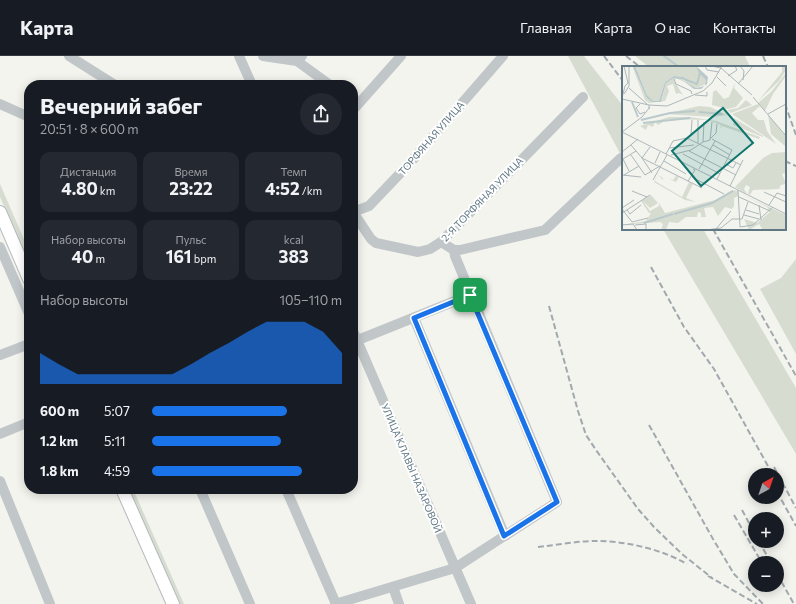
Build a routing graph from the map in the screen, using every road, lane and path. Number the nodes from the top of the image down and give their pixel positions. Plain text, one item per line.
1 (69, 56) edge
2 (239, 56) edge
3 (263, 56) edge
4 (401, 56) edge
5 (496, 58) edge
6 (300, 59) edge
7 (107, 80) edge
8 (250, 80) edge
9 (324, 80) edge
10 (583, 96) dead end
11 (358, 102) edge
12 (0, 104) edge
13 (24, 115) edge
14 (620, 158) dead end
15 (358, 210) edge
16 (0, 212) edge
17 (358, 219) edge
18 (441, 242) junction
19 (0, 247) edge
20 (454, 250) junction
21 (24, 267) edge
22 (470, 295) junction
23 (24, 302) edge
24 (414, 318) junction
25 (358, 337) edge
26 (24, 346) edge
27 (358, 347) edge
28 (0, 356) edge
29 (24, 424) edge
30 (0, 434) edge
31 (0, 481) edge
32 (124, 494) edge
33 (202, 494) edge
34 (288, 494) edge
35 (504, 536) junction
36 (455, 568) junction
37 (393, 587) junction
38 (50, 604) edge
39 (173, 604) edge
40 (250, 604) edge
41 (336, 604) edge
42 (400, 604) edge
43 (471, 604) edge

1 - 7 street
2 - 8 street
3 - 6 street
4 - 11 street
5 - 15 street, ТОРФЯНАЯ УЛИЦА
6 - 9 street
10 - 18 street, 2-Я ТОРФЯНАЯ УЛИЦА
12 - 13 street
14 - 20 street
16 - 21 main road
17 - 18 street, 2-Я ТОРФЯНАЯ УЛИЦА
18 - 20 street
19 - 23 street
20 - 22 street
22 - 24 street
22 - 35 street
24 - 25 street
24 - 35 street
26 - 28 street
27 - 36 street, УЛИЦА КЛАВЫ НАЗАРОВОЙ
29 - 30 street
31 - 38 street
32 - 39 main road
33 - 40 street
34 - 41 street
35 - 36 street
36 - 37 street
36 - 43 street, УЛИЦА КЛАВЫ НАЗАРОВОЙ
37 - 41 street
37 - 42 street

